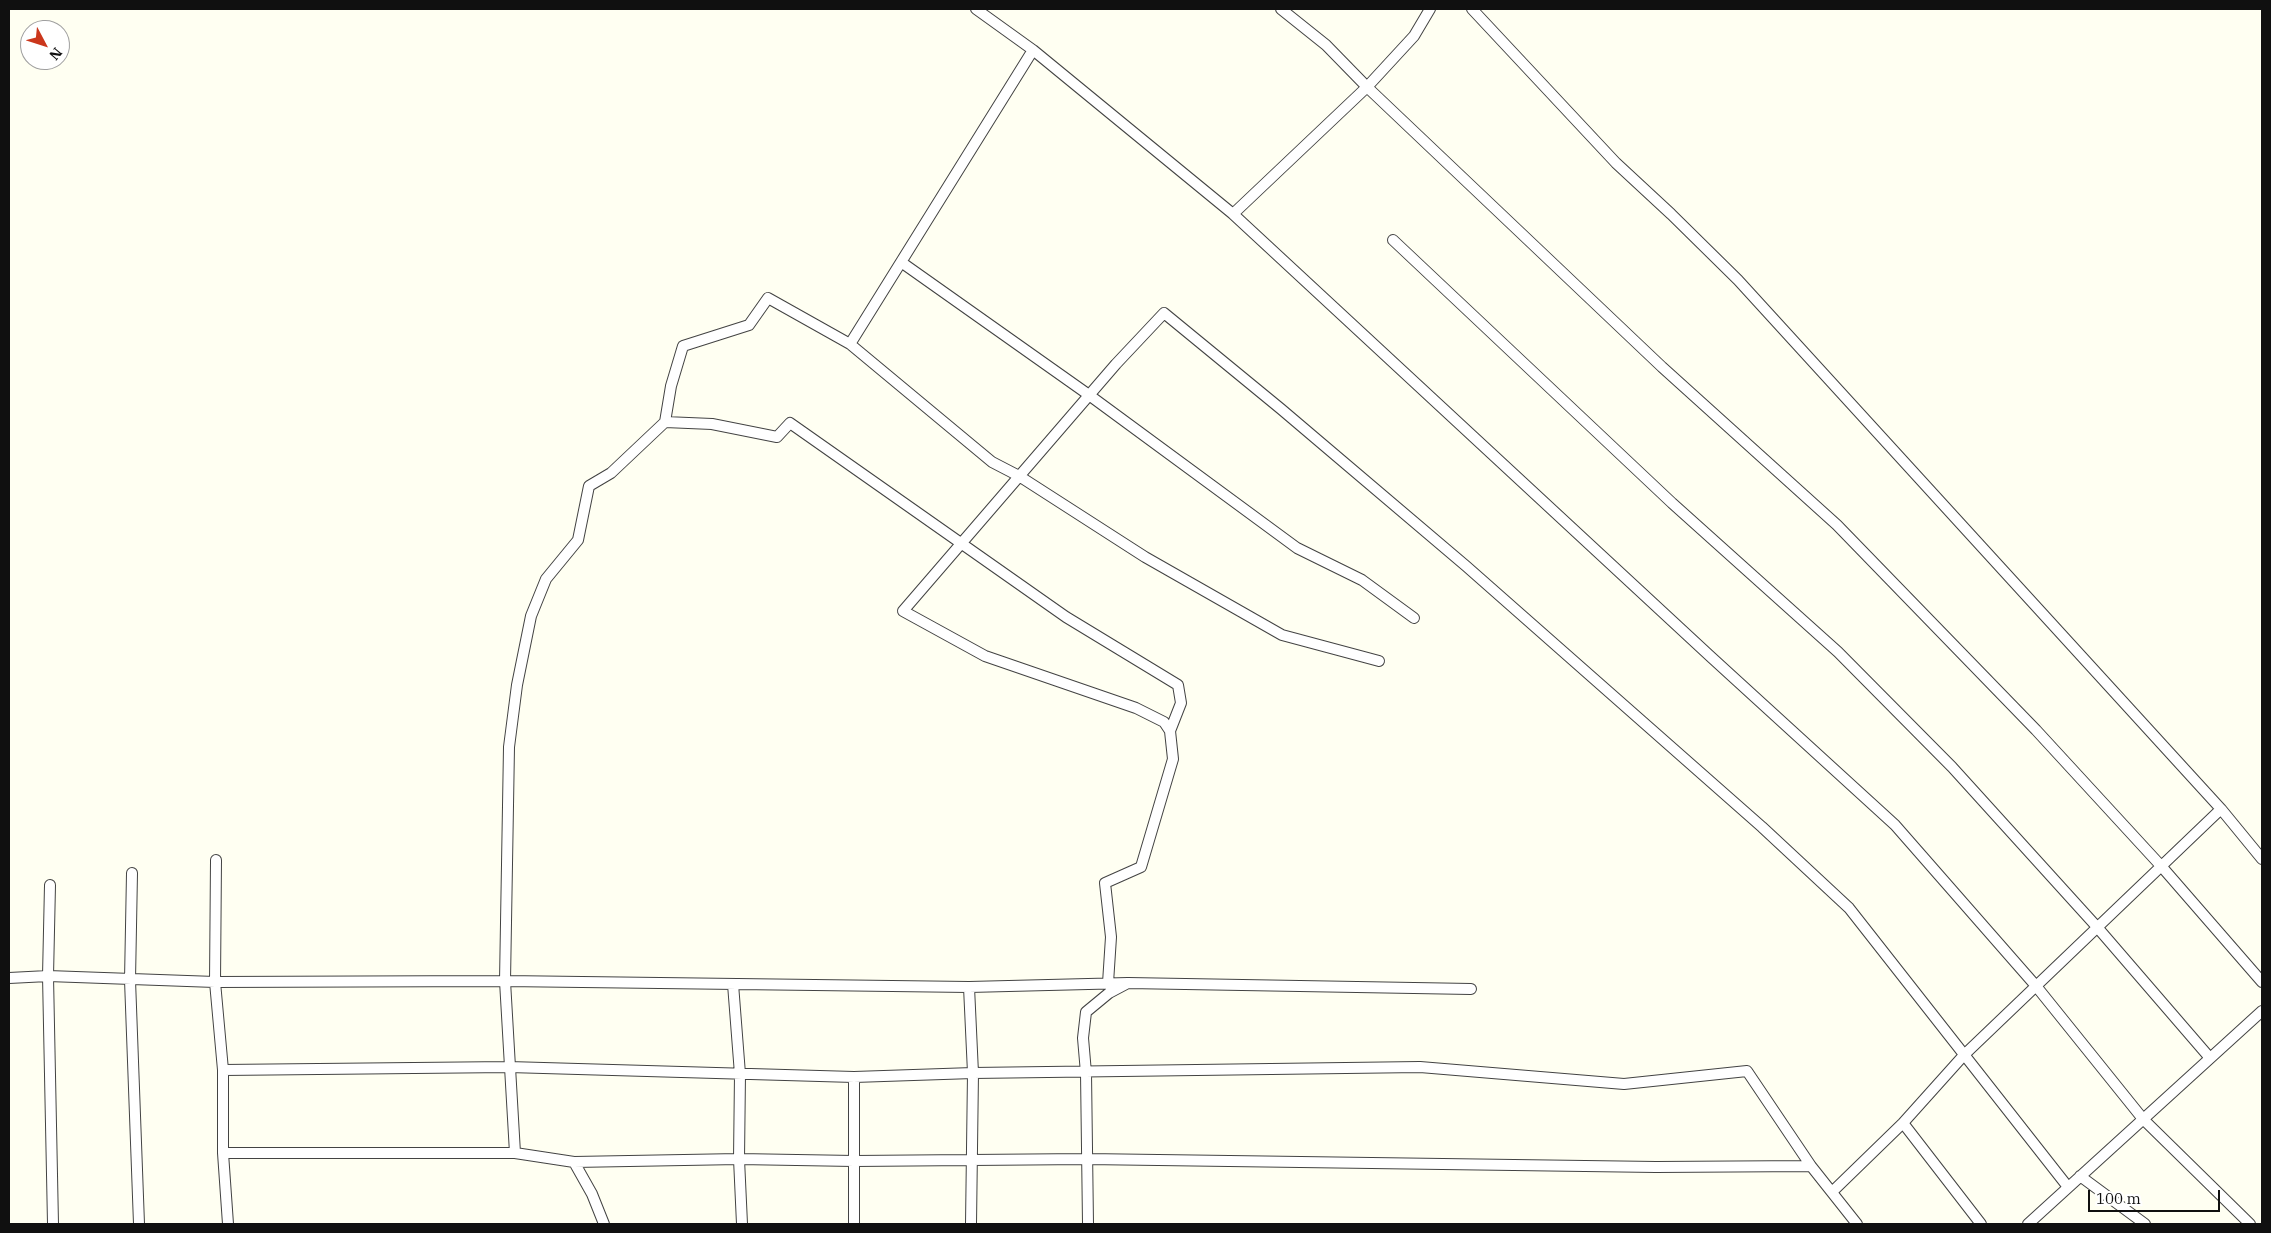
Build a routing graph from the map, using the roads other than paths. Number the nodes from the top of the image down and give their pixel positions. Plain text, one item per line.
1 (976, 9) edge
2 (1281, 9) edge
3 (1430, 9) edge
4 (1472, 9) edge
5 (1033, 50) junction
6 (1367, 87) junction
7 (1234, 214) junction
8 (1393, 240) dead end
9 (901, 262) junction
10 (850, 344) junction
11 (1089, 395) junction
12 (665, 422) junction
13 (1019, 476) junction
14 (960, 544) junction
15 (1414, 618) dead end
16 (1378, 661) dead end
17 (1170, 731) junction
18 (2221, 810) junction
19 (2262, 859) edge
20 (216, 860) dead end
21 (2162, 867) junction
22 (132, 873) dead end
23 (50, 885) dead end
24 (2097, 927) junction
25 (48, 976) junction
26 (9, 978) edge
27 (130, 980) junction
28 (505, 981) junction
29 (215, 982) junction
30 (2262, 982) edge
31 (1108, 983) junction
32 (1128, 983) junction
33 (733, 984) junction
34 (2036, 986) junction
35 (968, 987) junction
36 (1471, 989) dead end
37 (2262, 1010) edge
38 (1964, 1055) junction
39 (2210, 1058) junction
40 (509, 1067) junction
41 (223, 1070) junction
42 (973, 1073) junction
43 (1086, 1073) junction
44 (740, 1074) junction
45 (854, 1077) junction
46 (2144, 1119) junction
47 (1903, 1123) junction
48 (223, 1153) junction
49 (515, 1153) junction
50 (739, 1159) junction
51 (972, 1159) junction
52 (1087, 1159) junction
53 (854, 1161) junction
54 (574, 1162) junction
55 (1811, 1166) junction
56 (2080, 1176) junction
57 (2068, 1187) junction
58 (1832, 1192) junction
59 (53, 1224) edge
60 (139, 1224) edge
61 (228, 1224) edge
62 (604, 1224) edge
63 (742, 1224) edge
64 (854, 1224) edge
65 (971, 1224) edge
66 (1088, 1224) edge
67 (1857, 1224) edge
68 (1980, 1224) edge
69 (2028, 1224) edge
70 (2145, 1224) edge
71 (2250, 1224) edge

1 - 5 street
2 - 6 street
3 - 6 street
4 - 18 street
5 - 7 street
5 - 9 street
6 - 7 street
6 - 21 street
7 - 34 street
8 - 24 street
9 - 10 street
9 - 11 street
10 - 12 street
10 - 13 street
11 - 13 street
11 - 15 street
11 - 38 street
12 - 14 street
12 - 28 street
13 - 14 street
13 - 16 street
14 - 17 street
14 - 17 street
17 - 31 street
18 - 19 street
18 - 21 street
20 - 29 street
21 - 24 street
21 - 30 street
22 - 27 street
23 - 25 street
24 - 34 street
24 - 39 street
25 - 26 street
25 - 27 street
25 - 59 street
27 - 29 street
27 - 60 street
28 - 29 street
28 - 33 street
28 - 40 street
29 - 41 street
31 - 32 street
31 - 35 street
32 - 36 street
32 - 43 street
33 - 35 street
33 - 44 street
34 - 38 street
34 - 46 street
35 - 42 street
37 - 39 street
38 - 47 street
38 - 57 street
39 - 46 street
40 - 41 street
40 - 44 street
40 - 49 street
41 - 48 street
42 - 43 street
42 - 45 street
42 - 51 street
43 - 52 street
43 - 55 street
44 - 45 street
44 - 50 street
45 - 53 street
46 - 56 street
46 - 71 street
47 - 58 street
47 - 68 street
48 - 49 street
48 - 61 street
49 - 54 street
50 - 53 street
50 - 54 street
50 - 63 street
51 - 52 street
51 - 53 street
51 - 65 street
52 - 55 street
52 - 66 street
53 - 64 street
54 - 62 street
55 - 58 street
56 - 57 street
56 - 70 street
57 - 69 street
58 - 67 street

